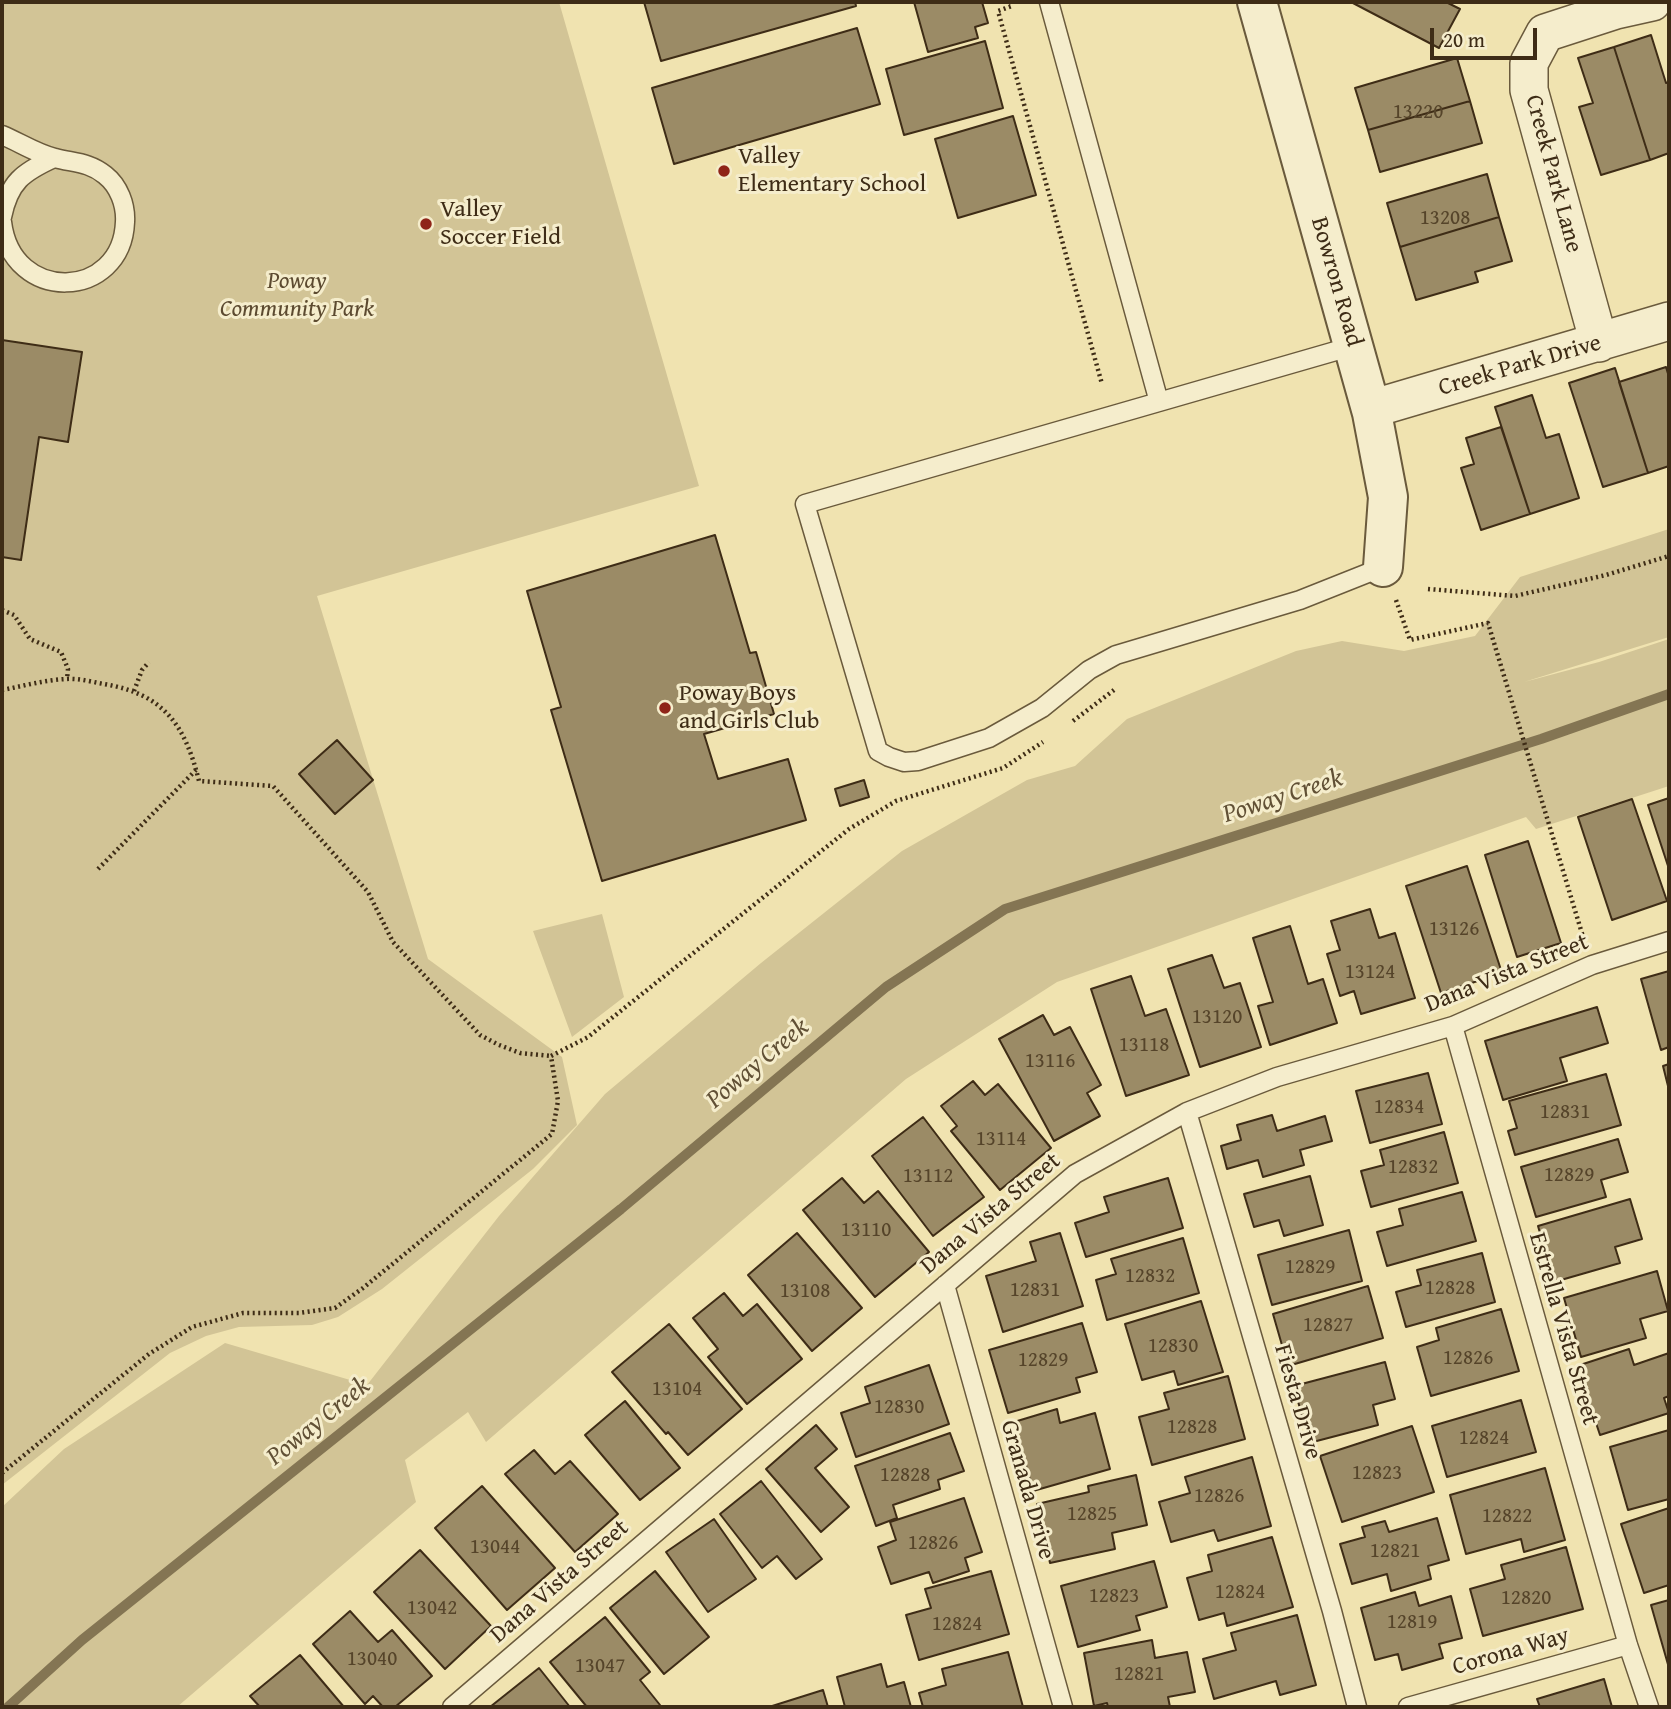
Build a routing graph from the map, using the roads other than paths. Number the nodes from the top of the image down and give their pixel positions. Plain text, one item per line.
1 (1049, 2) edge
2 (1257, 2) edge
3 (1652, 2) edge
4 (2, 135) edge
5 (54, 158) junction
6 (2, 220) edge
7 (1669, 321) edge
8 (1599, 343) junction
9 (1353, 346) junction
10 (1159, 402) junction
11 (1371, 409) junction
12 (1383, 567) joint
13 (1669, 941) edge
14 (1452, 1026) junction
15 (1187, 1112) junction
16 (945, 1285) junction
17 (1628, 1645) junction
18 (452, 1707) edge
19 (1063, 1707) edge
20 (1357, 1707) edge
21 (1408, 1707) edge
22 (1648, 1707) edge

1 - 10 lane
2 - 9 street, Bowron Road
3 - 8 street, Creek Park Lane
4 - 5 lane
5 - 6 lane
5 - 6 lane
7 - 8 street, Creek Park Drive
8 - 11 street, Creek Park Drive
9 - 10 lane
9 - 11 street, Bowron Road
10 - 12 lane
11 - 12 street, Bowron Road
13 - 14 lane, Dana Vista Street
14 - 15 lane, Dana Vista Street
14 - 17 lane, Estrella Vista Street
15 - 16 lane, Dana Vista Street
15 - 20 lane, Fiesta Drive
16 - 18 lane, Dana Vista Street
16 - 19 lane, Granada Drive
17 - 21 lane, Corona Way
17 - 22 lane, Estrella Vista Street

